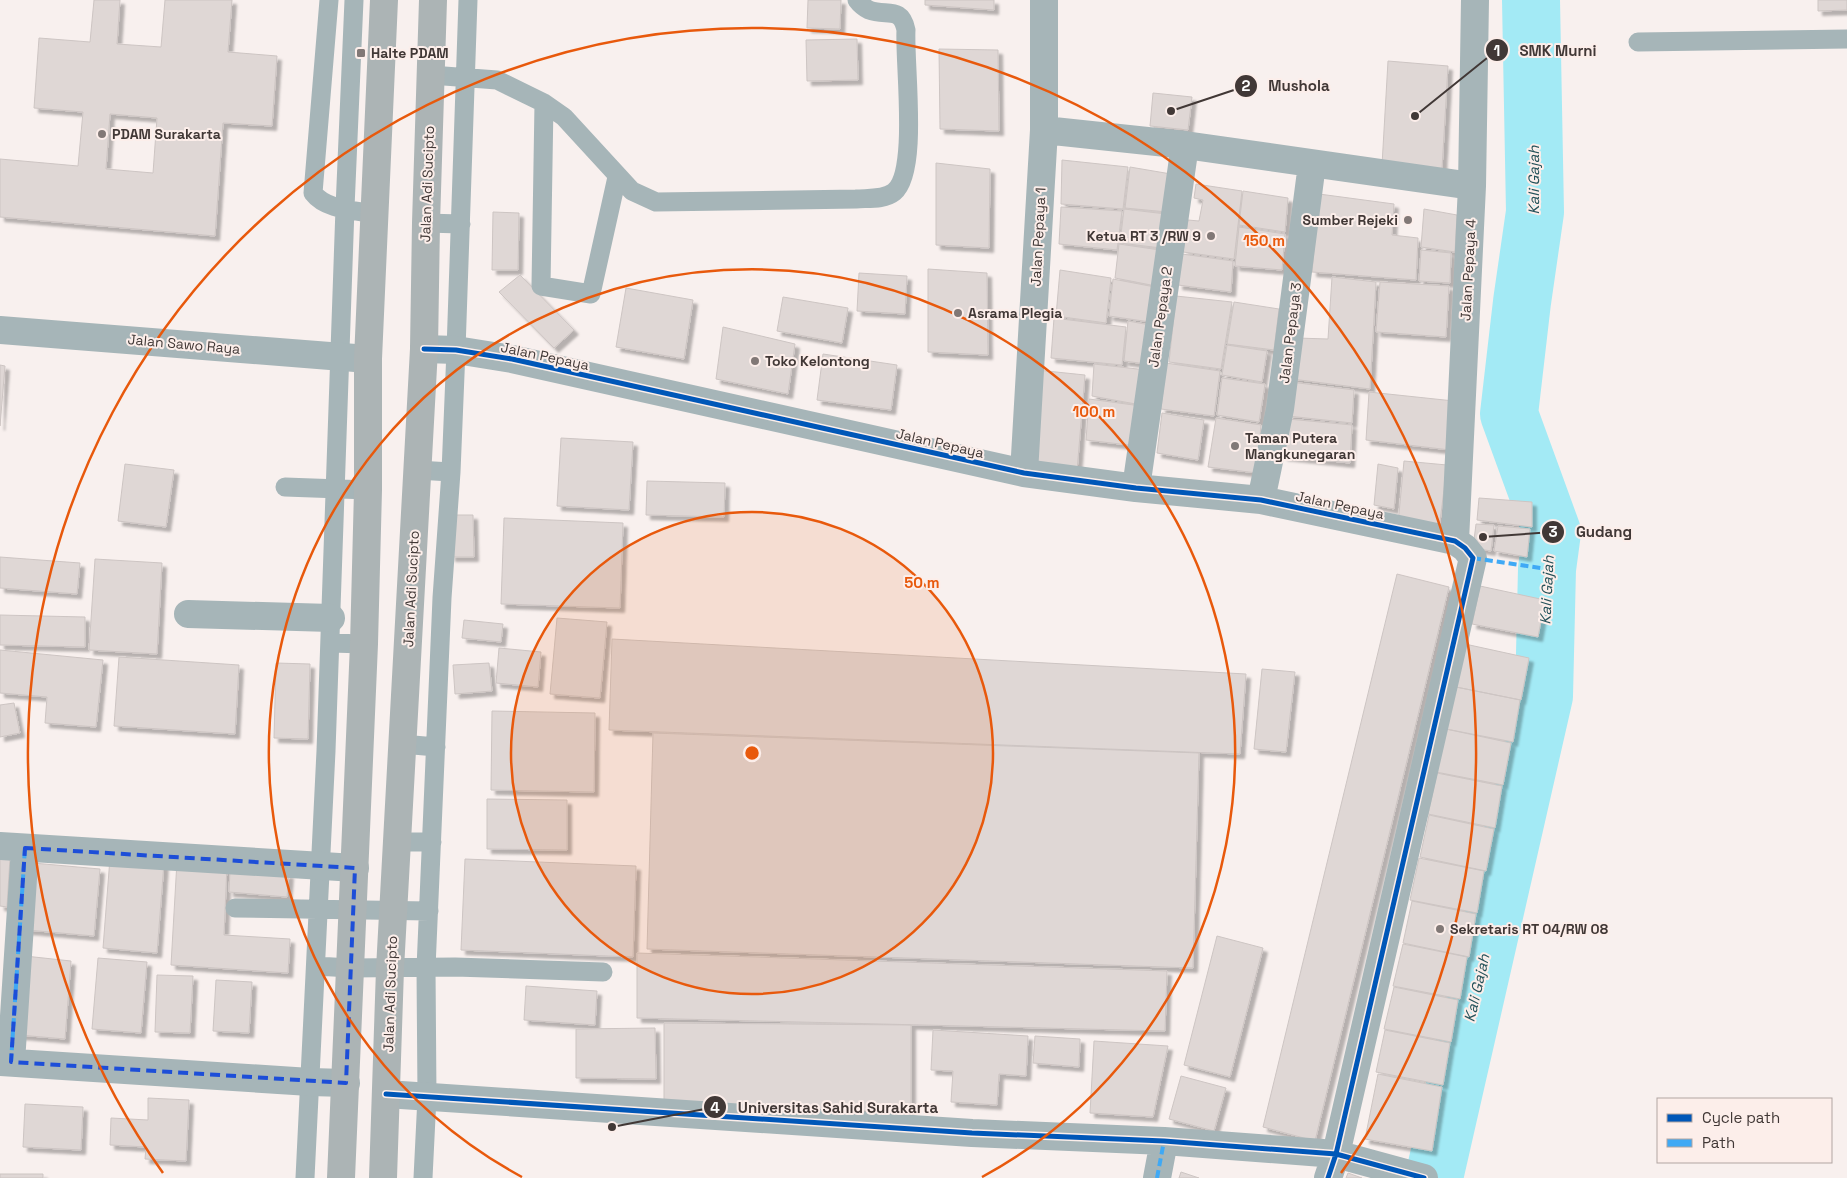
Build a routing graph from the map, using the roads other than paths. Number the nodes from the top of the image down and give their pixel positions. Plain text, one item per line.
1 (330, 0) edge
2 (354, 0) edge
3 (384, 0) edge
4 (433, 0) edge
5 (468, 0) edge
6 (857, 0) edge
7 (1044, 0) edge
8 (1475, 0) edge
9 (1847, 39) edge
10 (1638, 42) dead end
11 (431, 74) junction
12 (466, 78) junction
13 (544, 102) junction
14 (1044, 130) junction
15 (1184, 145) junction
16 (1312, 164) junction
17 (617, 177) junction
18 (1472, 186) junction
19 (345, 208) junction
20 (375, 214) junction
21 (426, 223) junction
22 (461, 224) junction
23 (0, 330) edge
24 (424, 349) junction
25 (456, 350) junction
26 (340, 356) junction
27 (368, 359) junction
28 (417, 470) junction
29 (450, 472) junction
30 (1024, 474) junction
31 (285, 487) dead end
32 (337, 488) junction
33 (1136, 488) junction
34 (368, 490) junction
35 (1261, 500) junction
36 (1455, 541) junction
37 (333, 586) junction
38 (364, 588) junction
39 (411, 596) junction
40 (442, 598) junction
41 (188, 614) dead end
42 (331, 631) junction
43 (408, 637) junction
44 (441, 640) junction
45 (364, 644) junction
46 (402, 744) junction
47 (436, 747) junction
48 (326, 751) junction
49 (360, 754) junction
50 (398, 842) junction
51 (432, 842) junction
52 (12, 847) edge
53 (319, 865) junction
54 (355, 868) junction
55 (235, 908) dead end
56 (353, 909) junction
57 (319, 910) junction
58 (393, 910) junction
59 (429, 910) junction
60 (316, 966) junction
61 (350, 968) junction
62 (426, 968) junction
63 (390, 969) junction
64 (603, 972) dead end
65 (6, 1062) edge
66 (310, 1082) junction
67 (346, 1083) junction
68 (386, 1094) junction
69 (427, 1097) junction
70 (1164, 1142) junction
71 (1332, 1166) edge
72 (304, 1178) edge
73 (342, 1178) edge
74 (383, 1178) edge
75 (423, 1178) edge
76 (1157, 1178) edge
77 (1424, 1178) edge

1 - 19 lane
2 - 19 lane
3 - 20 highway
4 - 11 highway, Jalan Adi Sucipto
5 - 12 lane
6 - 17 lane
7 - 14 street, Jalan Pepaya 1
8 - 18 street, Jalan Pepaya 4
9 - 10 lane
11 - 12 lane
11 - 21 highway, Jalan Adi Sucipto
12 - 13 lane
12 - 22 lane
13 - 17 lane
13 - 17 lane
14 - 15 street
14 - 30 street, Jalan Pepaya 1
15 - 16 street
15 - 33 street, Jalan Pepaya 2
16 - 18 street
16 - 35 street, Jalan Pepaya 3
18 - 36 street, Jalan Pepaya 4
19 - 20 lane
19 - 26 lane
20 - 27 highway
21 - 22 lane
21 - 24 highway, Jalan Adi Sucipto
22 - 25 lane
23 - 26 street, Jalan Sawo Raya
24 - 25 street, Jalan Pepaya
24 - 28 highway, Jalan Adi Sucipto
25 - 29 lane
25 - 30 street, Jalan Pepaya
26 - 27 street, Jalan Sawo Raya
26 - 32 lane
27 - 34 highway
28 - 29 lane
28 - 39 highway, Jalan Adi Sucipto
29 - 40 lane
30 - 33 street, Jalan Pepaya
31 - 32 lane
32 - 34 lane
32 - 37 lane
33 - 35 street, Jalan Pepaya
34 - 38 highway
35 - 36 street, Jalan Pepaya
36 - 71 street
37 - 38 lane
37 - 42 lane
38 - 45 highway
39 - 40 lane
39 - 43 highway, Jalan Adi Sucipto
40 - 44 lane
41 - 42 street
42 - 45 lane
42 - 48 lane
43 - 44 lane
43 - 46 highway, Jalan Adi Sucipto
44 - 47 lane
45 - 49 highway
46 - 47 lane
46 - 50 highway, Jalan Adi Sucipto
47 - 51 lane
48 - 49 lane
48 - 53 lane
49 - 54 highway
50 - 51 lane
50 - 58 highway, Jalan Adi Sucipto
51 - 59 lane
52 - 53 street
52 - 65 street
53 - 54 street
53 - 57 lane
54 - 56 highway
55 - 57 lane
56 - 57 lane
56 - 58 lane
56 - 61 highway
57 - 60 lane
58 - 59 lane
58 - 63 highway, Jalan Adi Sucipto
59 - 62 lane
60 - 61 lane
60 - 66 lane
61 - 63 lane
61 - 67 highway
62 - 63 lane
62 - 64 lane
62 - 69 lane
63 - 68 highway, Jalan Adi Sucipto
65 - 66 street
66 - 67 street
66 - 72 lane
67 - 73 highway
68 - 69 street
68 - 74 highway, Jalan Adi Sucipto
69 - 70 street
69 - 75 lane
70 - 71 street
70 - 76 street
71 - 77 street

